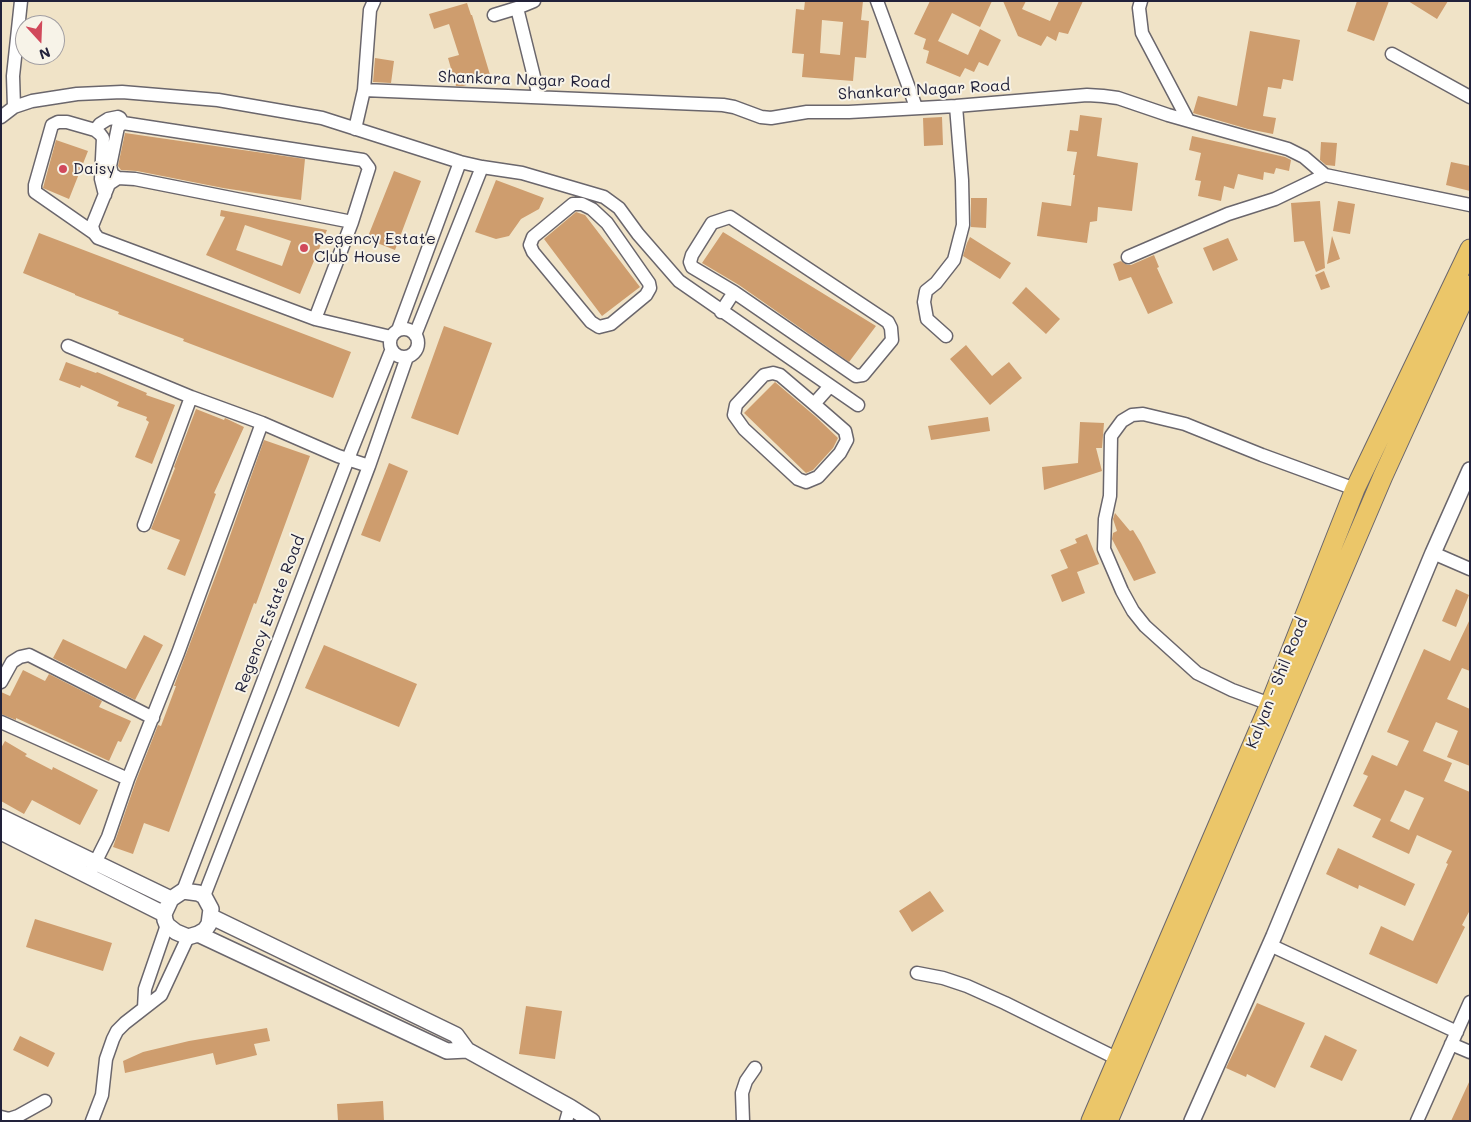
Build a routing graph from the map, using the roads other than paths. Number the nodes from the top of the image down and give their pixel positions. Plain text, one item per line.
1 (21, 1) edge
2 (374, 1) edge
3 (534, 1) edge
4 (877, 1) edge
5 (1141, 1) edge
6 (517, 8) junction
7 (494, 15) dead end
8 (1392, 54) dead end
9 (364, 90) junction
10 (539, 97) junction
11 (1470, 97) edge
12 (956, 106) junction
13 (14, 107) junction
14 (916, 108) junction
15 (1, 117) edge
16 (1188, 120) junction
17 (123, 124) junction
18 (355, 129) junction
19 (95, 130) junction
20 (460, 162) junction
21 (482, 167) junction
22 (1325, 175) junction
23 (118, 178) junction
24 (105, 195) junction
25 (1470, 204) edge
26 (352, 222) junction
27 (94, 233) junction
28 (638, 234) junction
29 (623, 245) junction
30 (1470, 249) edge
31 (1128, 257) dead end
32 (1470, 285) edge
33 (734, 292) junction
34 (721, 312) junction
35 (315, 319) junction
36 (394, 334) junction
37 (415, 335) junction
38 (946, 336) dead end
39 (68, 346) dead end
40 (391, 351) junction
41 (407, 357) junction
42 (830, 386) junction
43 (191, 397) junction
44 (814, 404) junction
45 (858, 405) dead end
46 (262, 423) junction
47 (348, 459) junction
48 (369, 466) junction
49 (1470, 470) edge
50 (1355, 489) junction
51 (144, 525) dead end
52 (1433, 553) junction
53 (1470, 569) edge
54 (265, 680) junction
55 (1, 682) edge
56 (285, 688) junction
57 (1270, 704) junction
58 (153, 718) junction
59 (1, 722) edge
60 (128, 779) junction
61 (1, 817) edge
62 (1, 832) edge
63 (92, 868) junction
64 (177, 895) junction
65 (204, 896) junction
66 (212, 916) junction
67 (165, 919) junction
68 (193, 935) junction
69 (1270, 945) junction
70 (314, 965) junction
71 (917, 972) dead end
72 (303, 983) junction
73 (1470, 1002) edge
74 (144, 1008) junction
75 (1457, 1032) junction
76 (1451, 1044) junction
77 (467, 1050) junction
78 (1470, 1052) edge
79 (1118, 1059) junction
80 (755, 1068) dead end
81 (45, 1101) dead end
82 (568, 1114) edge
83 (1, 1117) edge
84 (92, 1121) edge
85 (592, 1121) edge
86 (743, 1121) edge
87 (1091, 1121) edge
88 (1108, 1121) edge
89 (1192, 1121) edge
90 (1417, 1121) edge

1 - 13 street
2 - 9 street
3 - 6 street
4 - 14 street
5 - 16 street
6 - 7 street
6 - 10 street
8 - 11 street
9 - 10 street, Shankara Nagar Road
9 - 18 street
10 - 14 street, Shankara Nagar Road
12 - 14 street, Shankara Nagar Road
12 - 16 street, Shankara Nagar Road
12 - 38 street
13 - 15 street
13 - 18 street
16 - 22 street, Shankara Nagar Road
17 - 19 street
17 - 23 street
17 - 26 street
18 - 20 street
19 - 24 street
19 - 27 street
20 - 21 street
20 - 36 street
21 - 28 street
21 - 37 street
22 - 25 street, Shankara Nagar Road
22 - 31 street
23 - 24 street
23 - 26 street
24 - 27 street
26 - 35 street
27 - 35 street
28 - 29 street
28 - 34 street
29 - 29 street
30 - 50 main road, Kalyan - Shil Road
32 - 88 main road, Kalyan - Shil Road
33 - 33 street
33 - 34 street
34 - 42 street
35 - 36 street
36 - 37 street
36 - 40 street
37 - 41 street
39 - 43 street
40 - 41 street
40 - 47 street, Regency Estate Road
41 - 48 street
42 - 44 street
42 - 45 street
43 - 46 street
43 - 51 street
44 - 44 street
46 - 47 street
46 - 58 street
47 - 48 street
47 - 54 street, Regency Estate Road
48 - 56 street
49 - 52 street
50 - 57 main road, Kalyan - Shil Road
50 - 57 street
52 - 53 street
52 - 69 street
54 - 56 street
54 - 64 street, Regency Estate Road
55 - 58 street
56 - 65 street
57 - 79 main road, Kalyan - Shil Road
58 - 60 street
59 - 60 street
60 - 63 street
61 - 63 street
62 - 63 street
63 - 64 street
63 - 67 street
64 - 65 street
64 - 67 street
65 - 66 street
66 - 68 street
66 - 70 street
67 - 68 street
67 - 74 street
68 - 72 street
68 - 74 street
69 - 75 street
69 - 89 street
70 - 72 street
70 - 77 street
71 - 79 street
72 - 77 street
73 - 75 street
74 - 84 street
75 - 76 street
76 - 78 street
76 - 90 street
77 - 82 street
79 - 87 main road, Kalyan - Shil Road
80 - 86 street
81 - 83 street
82 - 85 street

